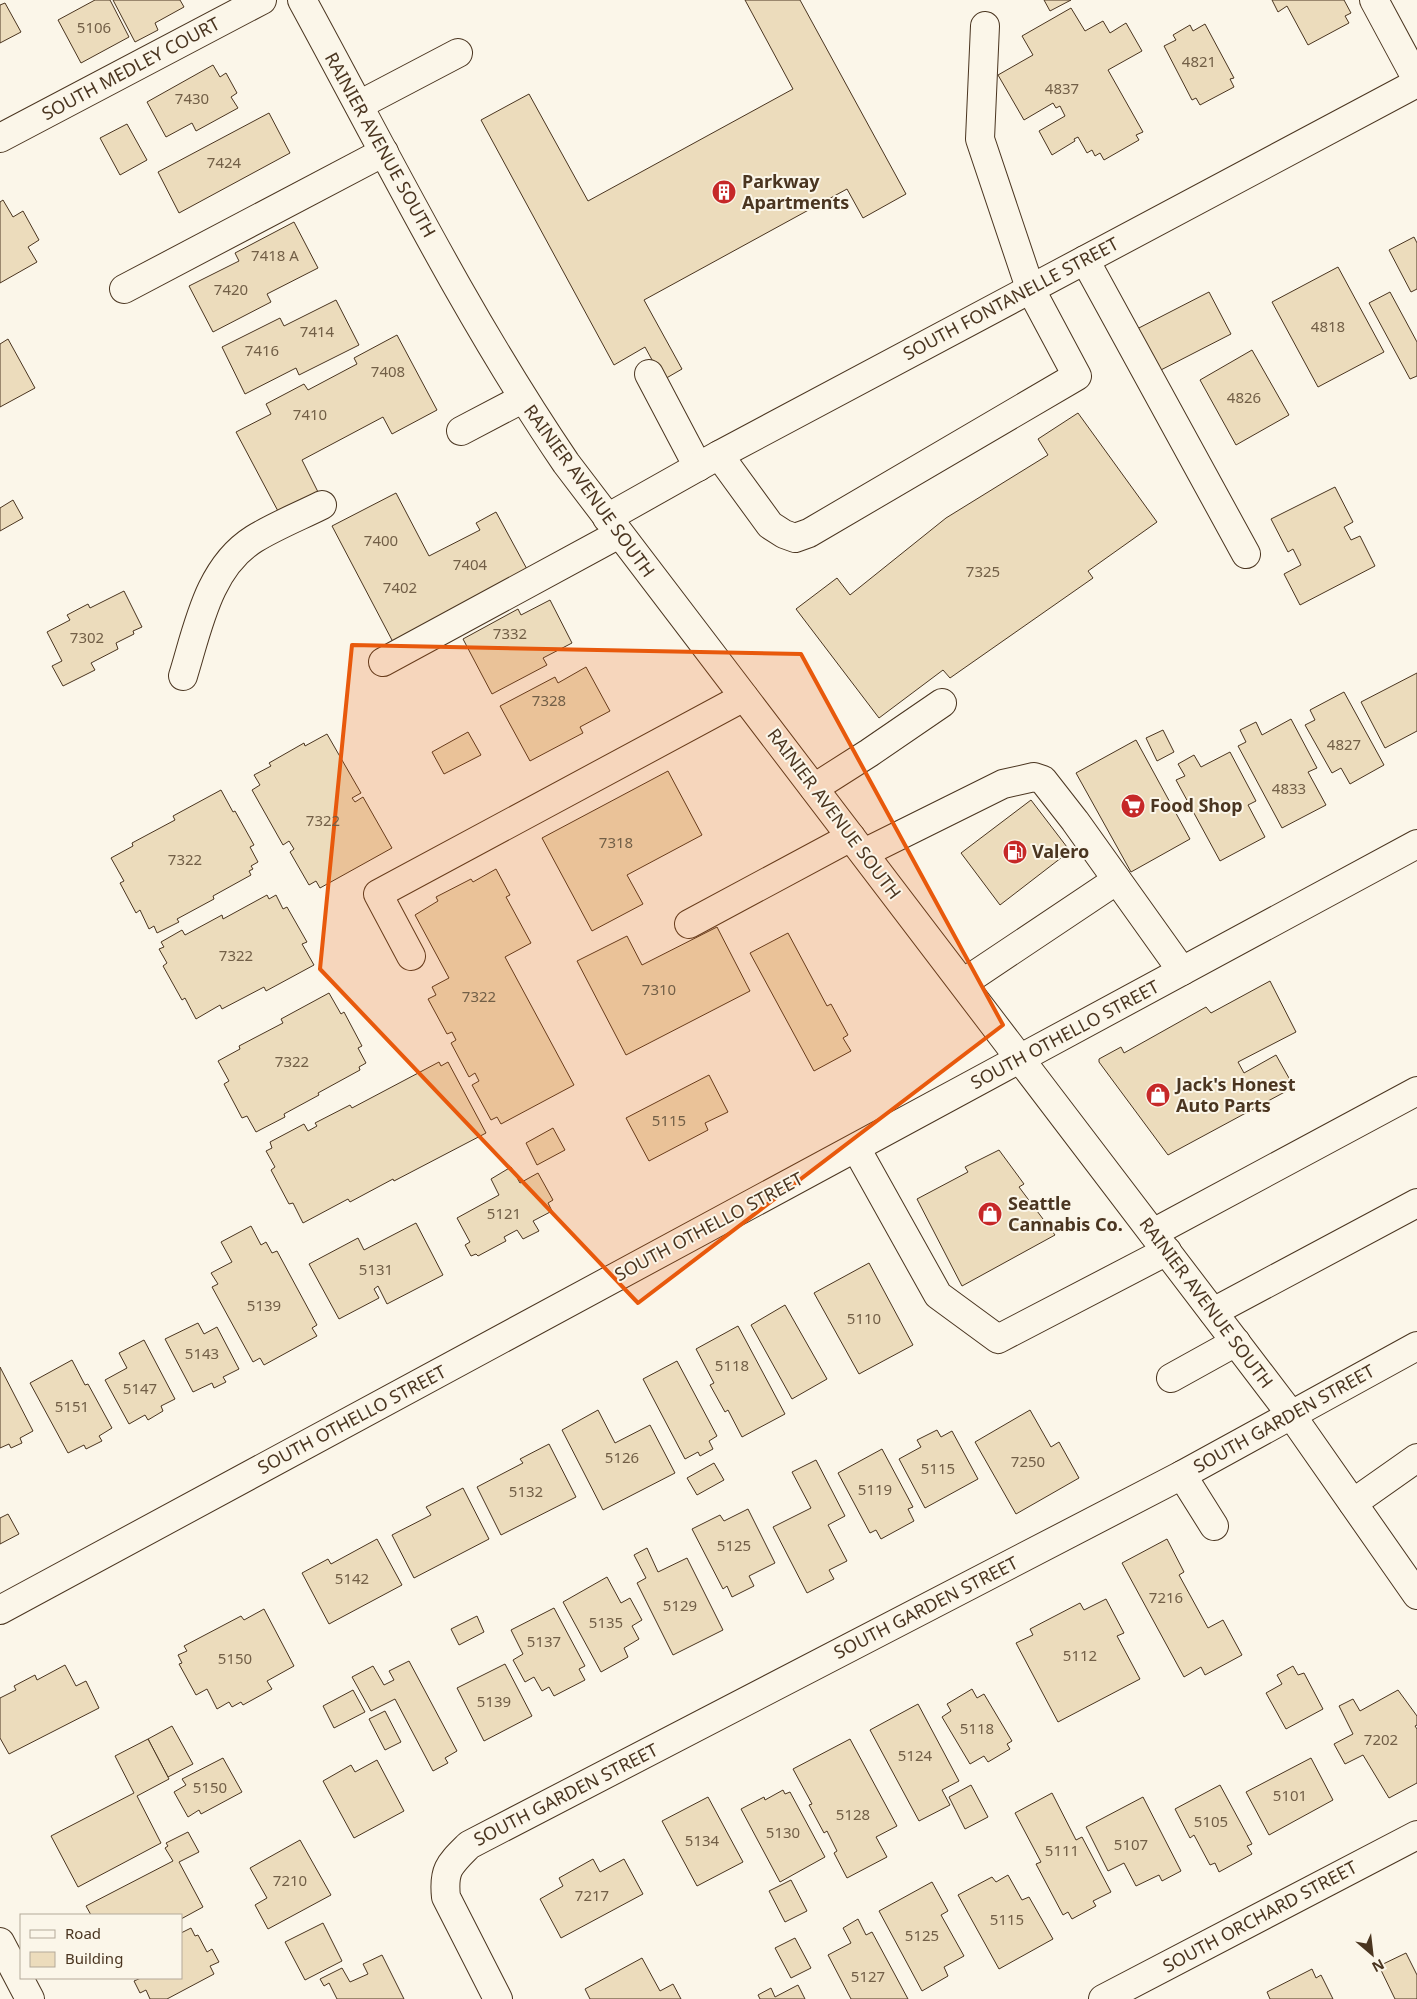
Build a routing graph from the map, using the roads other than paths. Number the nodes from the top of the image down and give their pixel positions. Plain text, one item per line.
1 (262, 0) edge
2 (302, 0) edge
3 (1374, 0) edge
4 (985, 26) dead end
5 (458, 53) dead end
6 (1417, 82) edge
7 (359, 105) junction
8 (0, 138) edge
9 (384, 152) junction
10 (1085, 260) junction
11 (1030, 288) junction
12 (124, 289) dead end
13 (649, 374) dead end
14 (522, 399) junction
15 (461, 431) dead end
16 (709, 461) junction
17 (322, 505) dead end
18 (613, 526) junction
19 (1246, 554) dead end
20 (383, 662) dead end
21 (183, 676) dead end
22 (744, 697) junction
23 (942, 703) dead end
24 (814, 788) junction
25 (1417, 844) edge
26 (858, 845) junction
27 (1117, 880) junction
28 (689, 924) dead end
29 (411, 956) dead end
30 (1182, 971) junction
31 (963, 983) junction
32 (1021, 1058) junction
33 (1417, 1091) edge
34 (856, 1148) junction
35 (1417, 1203) edge
36 (1160, 1242) junction
37 (1214, 1312) junction
38 (1236, 1342) junction
39 (1417, 1346) edge
40 (1171, 1378) dead end
41 (1292, 1416) junction
42 (1417, 1458) edge
43 (1182, 1475) junction
44 (1353, 1503) junction
45 (1214, 1526) dead end
46 (1417, 1595) edge
47 (0, 1610) edge
48 (1417, 1835) edge
49 (0, 1942) edge
50 (30, 1999) edge
51 (498, 1999) edge
52 (1103, 1999) edge

1 - 8 street, SOUTH MEDLEY COURT
2 - 7 street, RAINIER AVENUE SOUTH
3 - 6 street
4 - 11 street
5 - 7 street
6 - 10 street, SOUTH FONTANELLE STREET
7 - 9 street, RAINIER AVENUE SOUTH
9 - 12 street
9 - 14 street, RAINIER AVENUE SOUTH
10 - 11 street, SOUTH FONTANELLE STREET
10 - 19 street
11 - 16 street, SOUTH FONTANELLE STREET
11 - 16 street
13 - 16 street
14 - 15 street
14 - 18 street, RAINIER AVENUE SOUTH
16 - 18 street, SOUTH FONTANELLE STREET
17 - 21 street
18 - 20 street, SOUTH FONTANELLE STREET
18 - 22 street, RAINIER AVENUE SOUTH
22 - 24 street, RAINIER AVENUE SOUTH
22 - 29 street
23 - 24 street
24 - 26 street, RAINIER AVENUE SOUTH
25 - 30 street, SOUTH OTHELLO STREET
26 - 27 street
26 - 28 street
26 - 31 street, RAINIER AVENUE SOUTH
27 - 30 street
27 - 31 street
30 - 32 street, SOUTH OTHELLO STREET
31 - 32 street, RAINIER AVENUE SOUTH
32 - 34 street, SOUTH OTHELLO STREET
32 - 36 street, RAINIER AVENUE SOUTH
33 - 36 street
34 - 36 street
34 - 47 street, SOUTH OTHELLO STREET
35 - 37 street
36 - 37 street, RAINIER AVENUE SOUTH
37 - 38 street, RAINIER AVENUE SOUTH
38 - 40 street
38 - 41 street, RAINIER AVENUE SOUTH
39 - 41 street, SOUTH GARDEN STREET
41 - 43 street, SOUTH GARDEN STREET
41 - 44 street, RAINIER AVENUE SOUTH
42 - 44 street
43 - 45 street
43 - 51 street, SOUTH GARDEN STREET
44 - 46 street, RAINIER AVENUE SOUTH
48 - 52 street, SOUTH ORCHARD STREET
49 - 50 street

